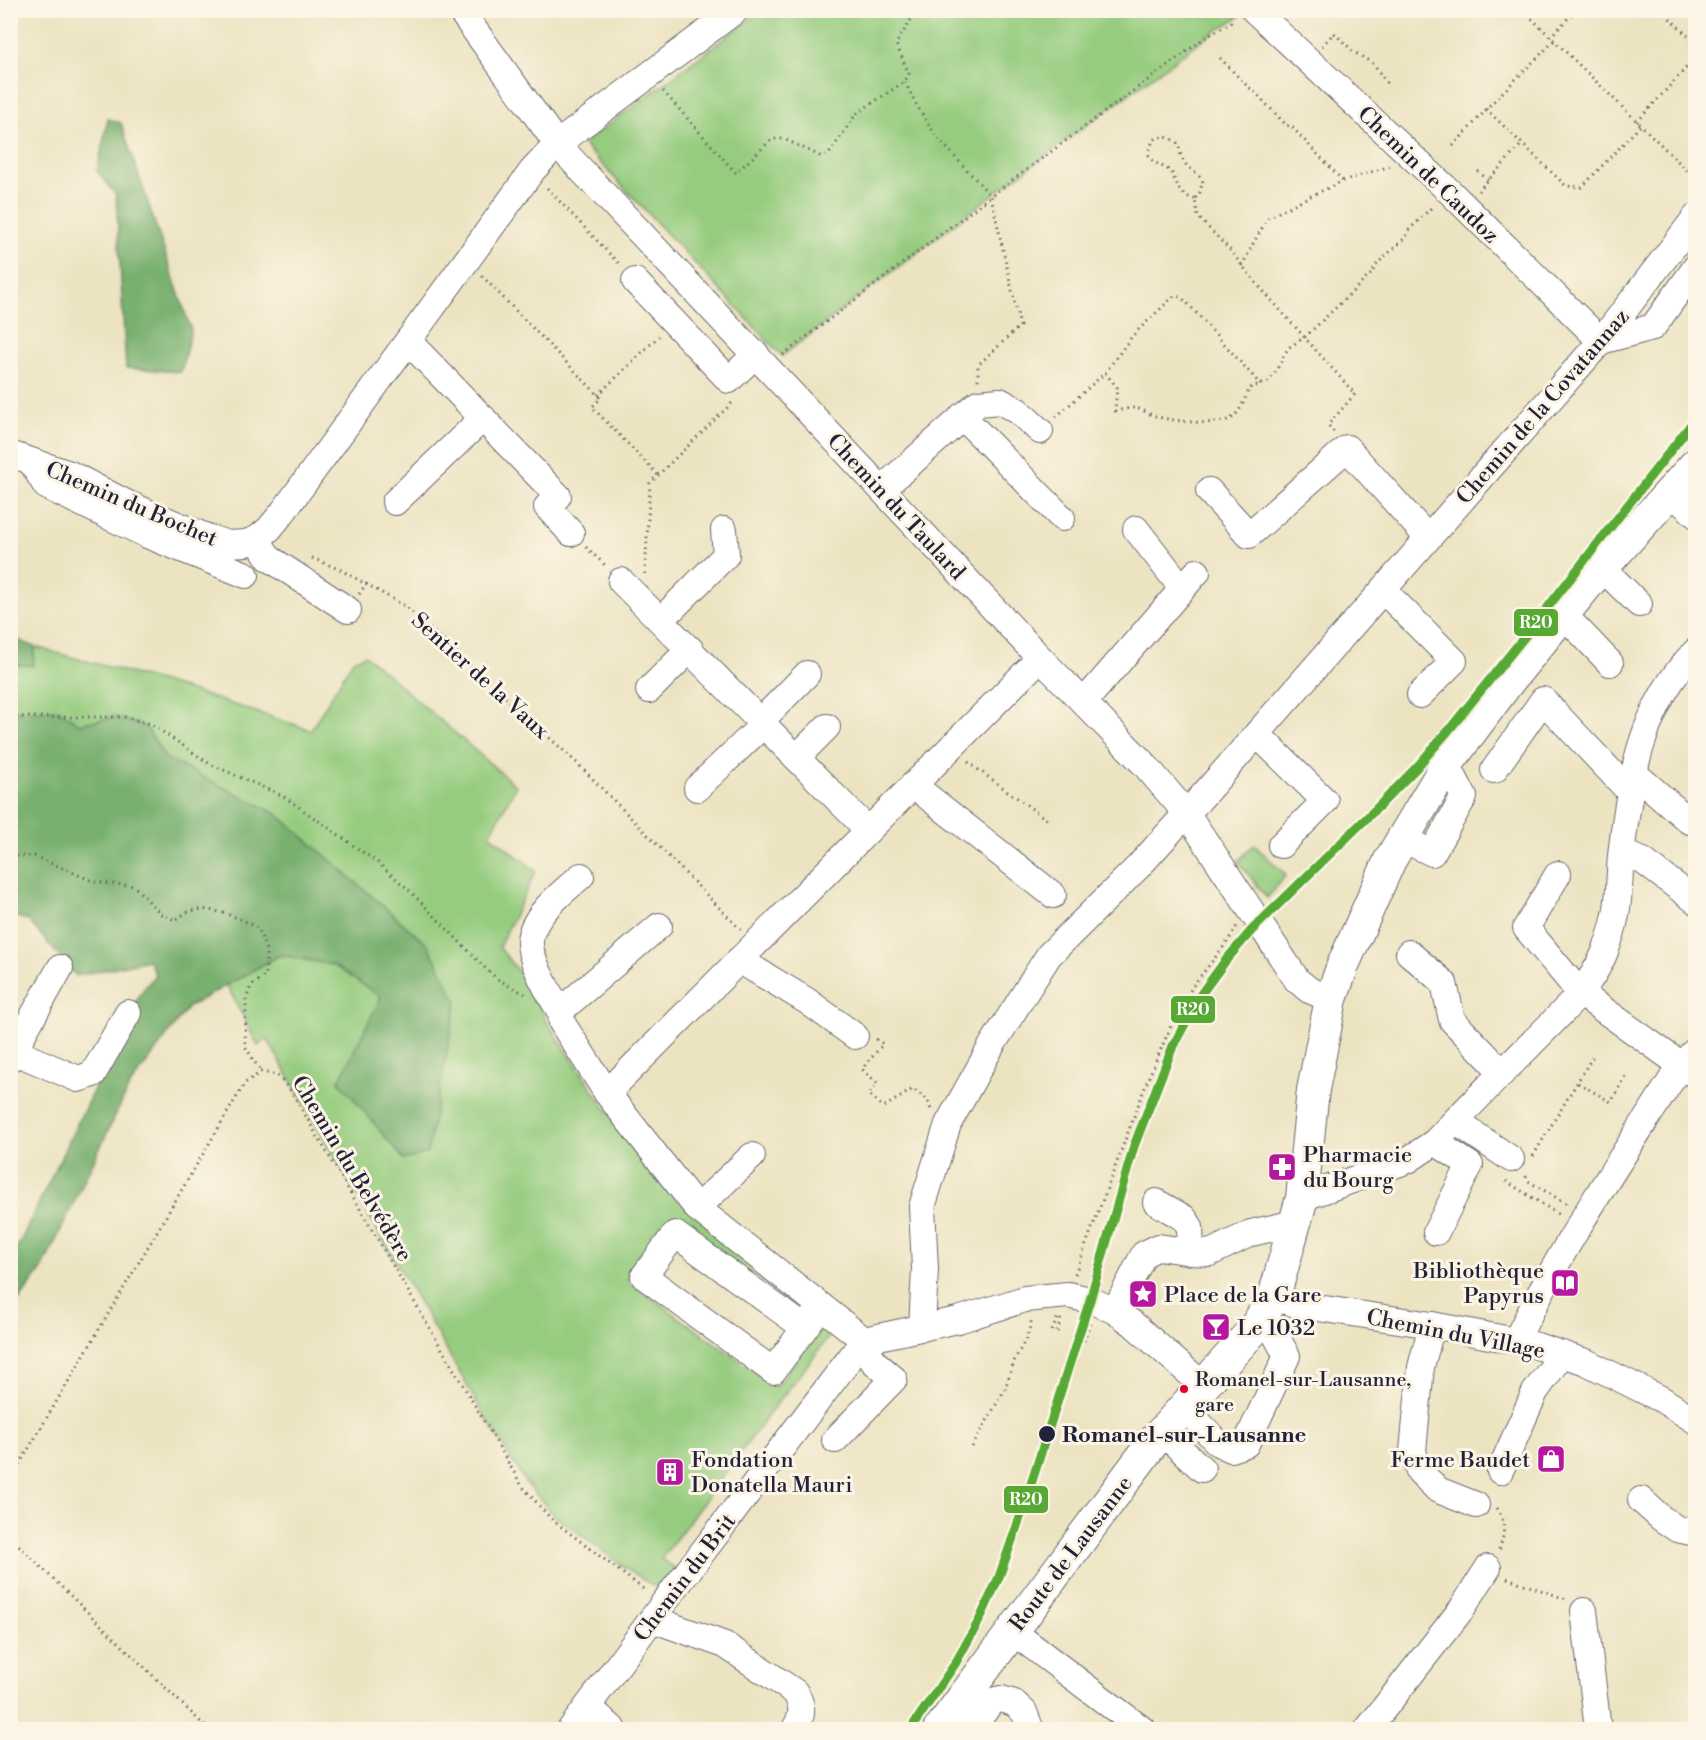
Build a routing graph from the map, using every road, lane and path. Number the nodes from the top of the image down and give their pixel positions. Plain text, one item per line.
1 (460, 10) edge
2 (736, 10) edge
3 (917, 10) edge
4 (1523, 10) edge
5 (1576, 10) edge
6 (1661, 10) edge
7 (1247, 14) edge
8 (1334, 33) dead end
9 (1550, 37) junction
10 (1554, 40) junction
11 (1695, 57) edge
12 (1220, 58) dead end
13 (905, 81) junction
14 (656, 83) dead end
15 (1388, 84) dead end
16 (1486, 110) junction
17 (1639, 123) junction
18 (557, 144) junction
19 (1522, 144) junction
20 (1453, 146) dead end
21 (1409, 154) junction
22 (1478, 171) dead end
23 (1695, 178) edge
24 (1488, 180) junction
25 (1343, 181) junction
26 (546, 186) dead end
27 (1449, 191) junction
28 (1474, 195) dead end
29 (991, 196) junction
30 (1195, 199) junction
31 (1695, 217) edge
32 (1242, 266) junction
33 (1695, 267) edge
34 (481, 275) dead end
35 (635, 281) joint
36 (674, 322) junction
37 (1305, 337) junction
38 (408, 341) junction
39 (1601, 341) junction
40 (768, 356) junction
41 (1105, 373) junction
42 (1261, 385) junction
43 (598, 395) junction
44 (735, 400) dead end
45 (970, 410) junction
46 (483, 418) junction
47 (1040, 431) joint
48 (1347, 448) junction
49 (21, 458) edge
50 (1695, 464) edge
51 (658, 475) junction
52 (882, 489) junction
53 (1209, 491) dead end
54 (1670, 492) junction
55 (395, 502) dead end
56 (1695, 515) edge
57 (1062, 518) dead end
58 (1136, 529) dead end
59 (724, 530) dead end
60 (571, 533) joint
61 (1428, 538) junction
62 (257, 539) junction
63 (308, 557) dead end
64 (732, 568) dead end
65 (1602, 568) junction
66 (246, 575) dead end
67 (621, 581) joint
68 (1383, 590) junction
69 (1639, 604) dead end
70 (348, 610) dead end
71 (1563, 614) junction
72 (659, 618) junction
73 (690, 649) junction
74 (1695, 651) edge
75 (1040, 658) junction
76 (1610, 663) dead end
77 (807, 674) dead end
78 (649, 690) dead end
79 (1420, 695) dead end
80 (1084, 702) junction
81 (10, 717) edge
82 (763, 722) junction
83 (827, 727) dead end
84 (1257, 734) junction
85 (949, 749) junction
86 (797, 757) junction
87 (1494, 770) dead end
88 (1632, 782) junction
89 (913, 785) junction
90 (698, 788) dead end
91 (1187, 814) junction
92 (1689, 821) dead end
93 (1050, 822) dead end
94 (868, 830) junction
95 (1281, 845) dead end
96 (1622, 853) junction
97 (10, 856) edge
98 (1558, 874) dead end
99 (580, 876) dead end
100 (1053, 895) dead end
101 (1695, 901) edge
102 (1239, 922) dead end
103 (659, 927) dead end
104 (747, 952) junction
105 (1409, 954) dead end
106 (60, 968) dead end
107 (1580, 993) junction
108 (529, 997) dead end
109 (1331, 999) junction
110 (128, 1013) dead end
111 (561, 1013) junction
112 (855, 1036) dead end
113 (1593, 1056) dead end
114 (10, 1058) edge
115 (1691, 1063) edge
116 (261, 1072) junction
117 (1502, 1072) junction
118 (1626, 1076) dead end
119 (1578, 1083) junction
120 (606, 1093) junction
121 (1455, 1121) junction
122 (1435, 1142) junction
123 (752, 1156) dead end
124 (1524, 1164) junction
125 (1470, 1165) junction
126 (1156, 1202) dead end
127 (697, 1208) junction
128 (1299, 1210) junction
129 (1582, 1221) junction
130 (1436, 1232) dead end
131 (1191, 1252) junction
132 (1074, 1296) junction
133 (1038, 1297) junction
134 (1269, 1305) junction
135 (821, 1306) junction
136 (1114, 1311) junction
137 (1432, 1325) junction
138 (805, 1328) junction
139 (922, 1328) junction
140 (864, 1340) junction
141 (1516, 1341) junction
142 (1562, 1354) junction
143 (1194, 1397) junction
144 (1695, 1421) edge
145 (1162, 1432) junction
146 (835, 1440) dead end
147 (972, 1447) dead end
148 (1202, 1469) dead end
149 (1500, 1471) dead end
150 (10, 1480) edge
151 (1641, 1500) dead end
152 (1484, 1502) joint
153 (1695, 1533) edge
154 (10, 1537) edge
155 (1488, 1568) junction
156 (658, 1611) junction
157 (1584, 1611) joint
158 (1012, 1631) junction
159 (588, 1706) junction
160 (209, 1730) edge
161 (570, 1730) edge
162 (614, 1730) edge
163 (794, 1730) edge
164 (939, 1730) edge
165 (972, 1730) edge
166 (1030, 1730) edge
167 (1143, 1730) edge
168 (1366, 1730) edge
169 (1598, 1730) edge

1 - 18 street, Chemin du Taulard
2 - 18 street
3 - 13 path
4 - 9 path
5 - 9 path
6 - 11 path
7 - 21 street, Chemin de Caudoz
7 - 29 path
8 - 15 path
9 - 10 path
10 - 16 path
10 - 17 path
11 - 17 path
12 - 25 path
13 - 14 path
13 - 29 path
16 - 19 path
16 - 20 path
17 - 19 path
17 - 23 path
18 - 38 street
18 - 40 street, Chemin du Taulard
19 - 24 path
21 - 25 path
21 - 27 street, Chemin de Caudoz
22 - 24 path
24 - 28 path
25 - 32 path
26 - 35 path
27 - 37 path
27 - 39 street, Chemin de Caudoz
29 - 40 path
29 - 45 path
30 - 30 path
30 - 32 path
31 - 39 street, Chemin de la Covatannaz
32 - 37 path
33 - 39 street
34 - 43 path
35 - 36 street
36 - 40 street
36 - 43 path
37 - 42 path
37 - 48 path
38 - 46 street
38 - 62 street
39 - 61 street, Chemin de la Covatannaz
40 - 52 street, Chemin du Taulard
41 - 42 path
41 - 42 path
41 - 47 path
43 - 51 path
44 - 51 path
45 - 47 street
45 - 52 street
45 - 57 street
46 - 55 street
46 - 60 street
48 - 53 street
48 - 61 street
49 - 62 street, Chemin du Bochet
49 - 66 street
50 - 54 main road
51 - 72 path
52 - 75 street, Chemin du Taulard
54 - 56 street
54 - 65 main road
58 - 80 street
59 - 72 street
60 - 67 path
61 - 68 street, Chemin de la Covatannaz
62 - 70 street
63 - 104 path, Sentier de la Vaux
64 - 72 street
65 - 69 street
65 - 71 main road
67 - 72 street
68 - 79 street
68 - 84 street, Chemin de la Covatannaz
71 - 76 street
71 - 109 main road
72 - 73 street
73 - 78 street
73 - 82 street
74 - 88 street
75 - 80 street, Chemin du Taulard
75 - 85 street
77 - 82 street
80 - 91 street, Chemin du Taulard
81 - 108 path
82 - 86 street
82 - 90 street
83 - 86 street
84 - 91 street, Chemin de la Covatannaz
84 - 95 street
85 - 89 street
85 - 93 path
86 - 94 street
87 - 88 street
88 - 92 street
88 - 96 street
89 - 94 street
89 - 100 street
91 - 109 street, Chemin du Taulard
91 - 139 street, Chemin de la Covatannaz
94 - 104 street
96 - 101 street
96 - 107 street
97 - 116 path
98 - 107 street
99 - 111 street
102 - 132 path
103 - 111 street
104 - 112 street
104 - 120 street
105 - 117 street
106 - 114 street
107 - 115 street
107 - 117 street
109 - 128 main road
110 - 114 street
111 - 120 street
113 - 119 path
115 - 129 street
116 - 150 path, Chemin du Belvédère
116 - 156 path, Chemin du Belvédère
117 - 121 street
118 - 119 path
119 - 124 path
120 - 127 street
121 - 122 street
121 - 124 street
122 - 125 street
122 - 128 street
123 - 127 street
124 - 129 path
125 - 129 path
125 - 130 street
126 - 131 street
127 - 135 street
128 - 131 street
128 - 134 main road
129 - 141 street
131 - 136 street
132 - 133 street
132 - 136 street
133 - 139 street
133 - 147 path
134 - 137 street, Chemin du Village
134 - 143 main road, Route de Lausanne
134 - 143 street
135 - 138 street
135 - 140 street
136 - 143 street
137 - 141 street, Chemin du Village
137 - 152 street
138 - 138 street
139 - 140 street
140 - 146 street
140 - 156 street, Chemin du Brit
141 - 142 street, Chemin du Village
142 - 144 street, Chemin du Village
142 - 149 street
143 - 145 main road, Route de Lausanne
145 - 148 street
145 - 158 main road, Route de Lausanne
151 - 153 street
152 - 155 path
154 - 160 path
155 - 157 path
155 - 168 street
156 - 159 street, Chemin du Brit
156 - 163 street
157 - 169 street
158 - 164 main road, Route de Lausanne
158 - 167 street
159 - 161 street, Chemin du Brit
159 - 162 street
165 - 166 street

